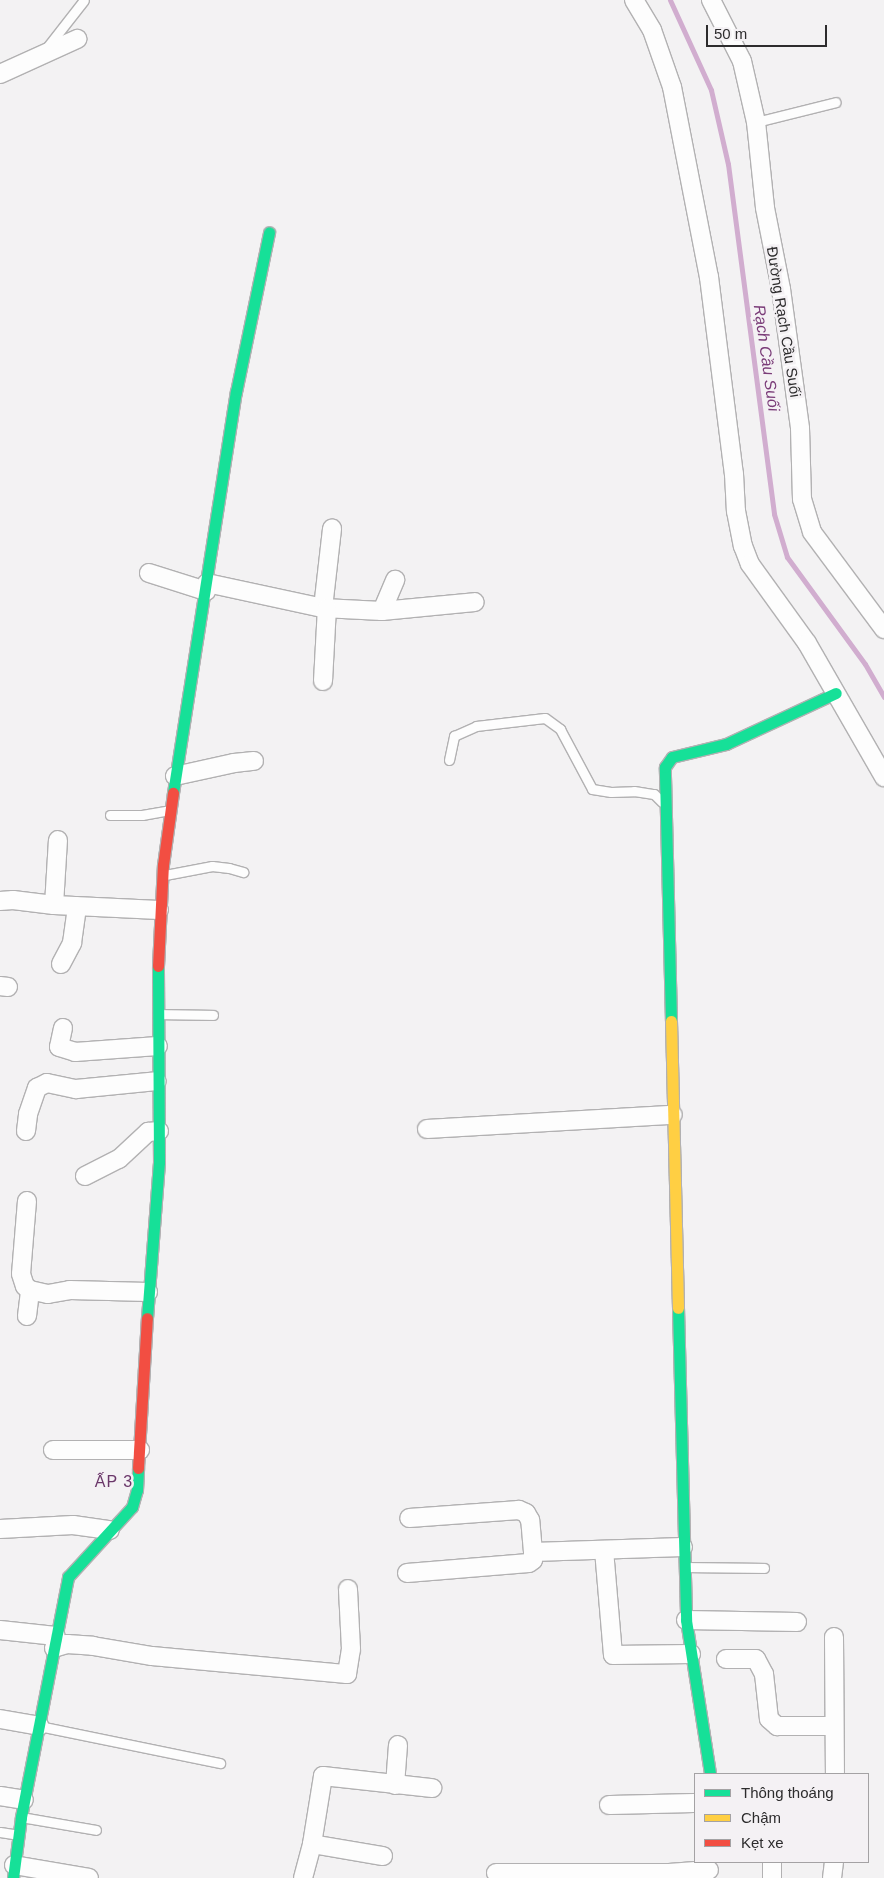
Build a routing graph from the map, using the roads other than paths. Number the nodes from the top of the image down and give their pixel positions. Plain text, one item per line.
1 (84, 0) edge
2 (634, 0) edge
3 (711, 0) edge
4 (77, 39) dead end
5 (40, 56) junction
6 (0, 74) edge
7 (836, 102) dead end
8 (756, 122) junction
9 (269, 232) dead end
10 (332, 529) dead end
11 (149, 573) dead end
12 (395, 580) dead end
13 (207, 587) junction
14 (474, 602) dead end
15 (325, 608) junction
16 (382, 611) junction
17 (884, 629) edge
18 (323, 680) dead end
19 (836, 693) junction
20 (449, 760) dead end
21 (254, 761) dead end
22 (175, 776) junction
23 (884, 777) edge
24 (666, 806) junction
25 (170, 810) junction
26 (110, 815) dead end
27 (58, 840) dead end
28 (243, 872) dead end
29 (162, 876) junction
30 (0, 902) edge
31 (54, 905) junction
32 (78, 906) junction
33 (159, 910) junction
34 (61, 964) dead end
35 (158, 1014) junction
36 (213, 1015) dead end
37 (63, 1028) dead end
38 (158, 1046) junction
39 (157, 1081) junction
40 (673, 1115) junction
41 (427, 1129) dead end
42 (26, 1131) dead end
43 (159, 1131) junction
44 (85, 1176) dead end
45 (27, 1201) dead end
46 (30, 1290) junction
47 (148, 1292) junction
48 (26, 1316) dead end
49 (52, 1450) dead end
50 (140, 1450) junction
51 (409, 1518) dead end
52 (0, 1529) edge
53 (110, 1530) junction
54 (683, 1547) junction
55 (604, 1550) junction
56 (533, 1552) junction
57 (684, 1567) junction
58 (764, 1568) dead end
59 (407, 1573) dead end
60 (348, 1589) dead end
61 (686, 1620) junction
62 (797, 1622) dead end
63 (0, 1630) edge
64 (834, 1637) dead end
65 (55, 1642) junction
66 (692, 1654) junction
67 (726, 1659) dead end
68 (0, 1719) edge
69 (39, 1726) junction
70 (833, 1726) junction
71 (398, 1745) dead end
72 (220, 1763) dead end
73 (710, 1773) edge
74 (835, 1773) edge
75 (395, 1784) junction
76 (432, 1788) dead end
77 (0, 1796) edge
78 (694, 1804) edge
79 (609, 1805) dead end
80 (22, 1808) junction
81 (96, 1830) dead end
82 (0, 1832) edge
83 (18, 1835) junction
84 (312, 1844) junction
85 (383, 1856) dead end
86 (772, 1863) edge
87 (834, 1863) edge
88 (709, 1870) edge
89 (14, 1872) edge
90 (496, 1873) dead end
91 (89, 1878) edge
92 (303, 1878) edge
93 (772, 1878) edge
94 (832, 1878) edge

1 - 5 lane
2 - 19 street
3 - 8 street, Đường Rạch Cầu Suối
4 - 5 street
5 - 6 street
7 - 8 lane
8 - 17 street, Đường Rạch Cầu Suối
9 - 13 street
10 - 15 street
11 - 13 street
12 - 16 street
13 - 15 street
13 - 22 street
14 - 16 street
15 - 16 street
15 - 18 street
19 - 23 street
19 - 24 street
20 - 24 lane
21 - 22 street
22 - 25 street
24 - 40 street
25 - 26 lane
25 - 29 street
27 - 31 street
28 - 29 lane
29 - 33 street
30 - 31 street
31 - 32 street
32 - 33 street
32 - 34 street
33 - 35 street
35 - 36 lane
35 - 38 street
37 - 38 street
38 - 39 street
39 - 42 street
39 - 43 street
40 - 41 street
40 - 54 street
43 - 44 street
43 - 47 street
45 - 46 street
46 - 47 street
46 - 48 street
47 - 50 street
49 - 50 street
50 - 53 street
51 - 56 street
52 - 53 street
53 - 65 street
54 - 55 street
54 - 57 street
55 - 56 street
55 - 66 street
56 - 59 street
57 - 58 lane
57 - 61 street
60 - 65 street
61 - 62 street
61 - 66 street
63 - 65 street
64 - 70 street
65 - 69 street
66 - 73 street
67 - 70 street
68 - 69 street
69 - 72 lane
69 - 80 street
70 - 74 street
71 - 75 street
75 - 76 street
75 - 84 street
77 - 80 street
78 - 79 street
80 - 81 lane
80 - 83 street
82 - 83 lane
83 - 89 street
84 - 85 street
84 - 92 street
86 - 93 street
87 - 94 street
88 - 90 street
89 - 91 street

